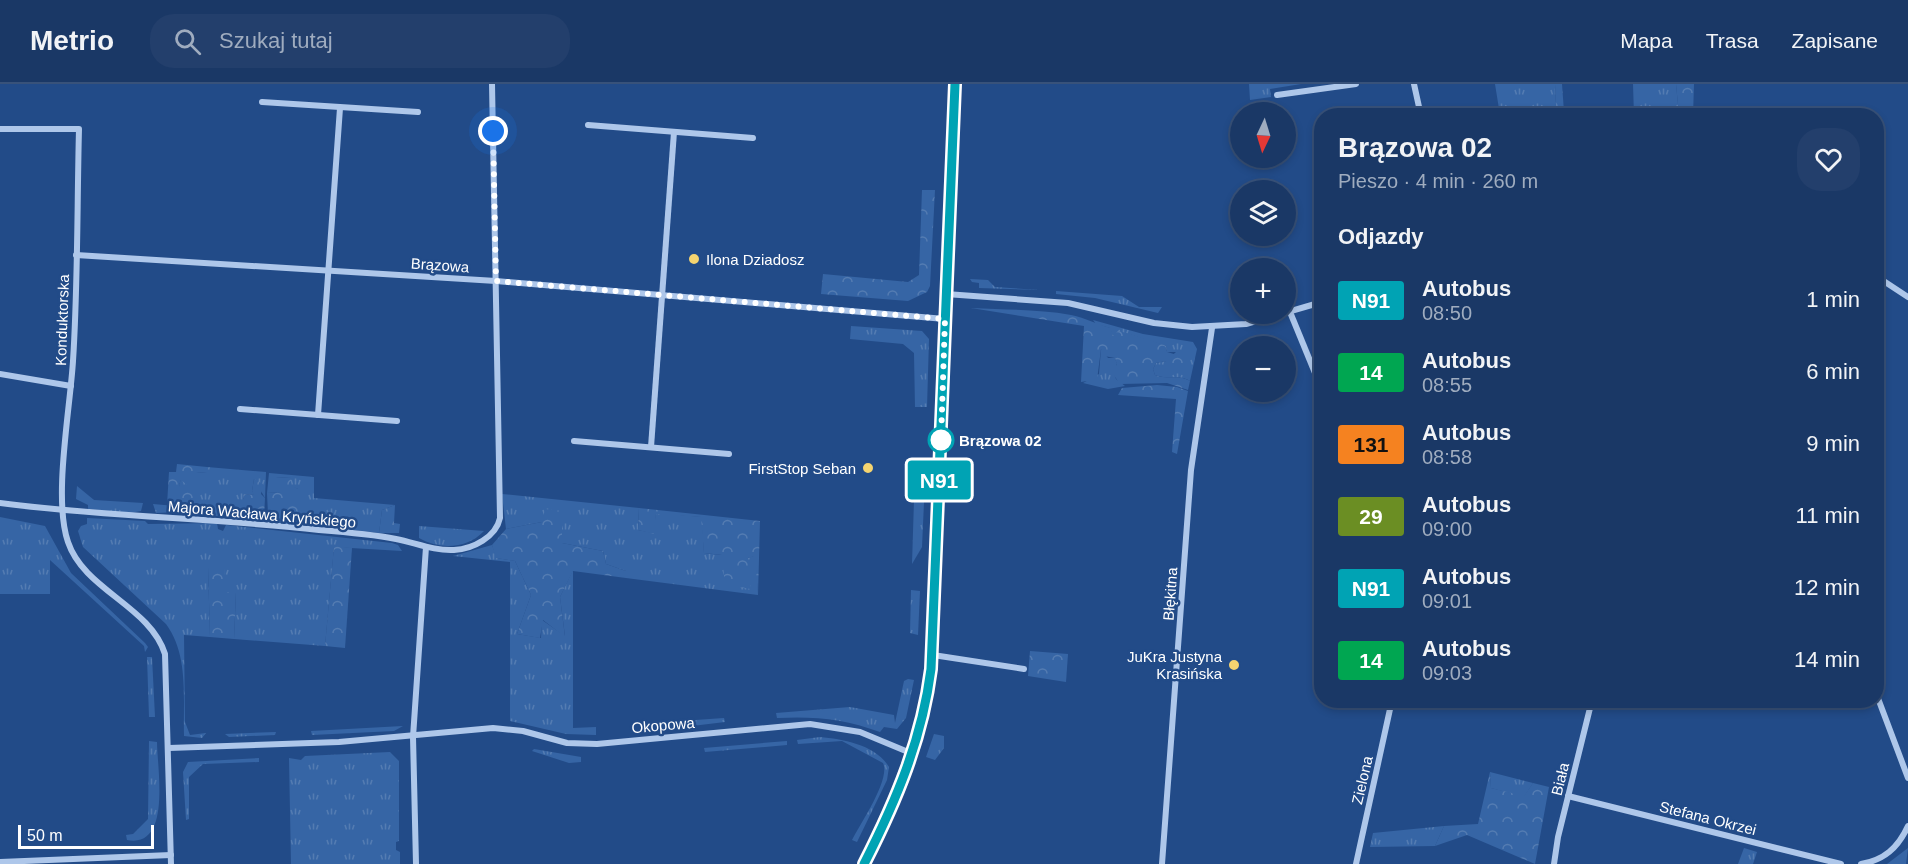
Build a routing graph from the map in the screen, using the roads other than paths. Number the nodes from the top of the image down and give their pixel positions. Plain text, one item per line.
1 (492, 84) edge
2 (955, 84) edge
3 (1356, 84) edge
4 (1414, 84) edge
5 (1277, 95) dead end
6 (262, 102) dead end
7 (340, 108) junction
8 (1419, 108) edge
9 (418, 112) dead end
10 (588, 125) dead end
11 (0, 129) edge
12 (674, 132) junction
13 (753, 138) dead end
14 (76, 255) junction
15 (328, 270) junction
16 (496, 281) junction
17 (1884, 281) edge
18 (946, 294) junction
19 (663, 295) junction
20 (1908, 297) edge
21 (1314, 304) edge
22 (1296, 310) edge
23 (945, 319) junction
24 (1246, 324) edge
25 (1295, 324) edge
26 (1212, 328) junction
27 (1314, 370) edge
28 (0, 374) edge
29 (71, 386) junction
30 (240, 409) dead end
31 (318, 415) junction
32 (397, 421) dead end
33 (574, 441) dead end
34 (651, 447) junction
35 (729, 453) dead end
36 (0, 502) edge
37 (63, 511) junction
38 (426, 547) junction
39 (933, 656) junction
40 (1024, 669) dead end
41 (1390, 708) edge
42 (1590, 708) edge
43 (1882, 708) edge
44 (413, 737) junction
45 (169, 748) junction
46 (913, 754) junction
47 (1908, 778) edge
48 (1568, 796) junction
49 (1908, 826) edge
50 (171, 855) junction
51 (0, 862) edge
52 (171, 864) edge
53 (416, 864) edge
54 (864, 864) edge
55 (1162, 864) edge
56 (1356, 864) edge
57 (1554, 864) edge
58 (1841, 864) edge
59 (1861, 864) edge

1 - 16 street
2 - 18 street
3 - 5 street
4 - 8 street
6 - 7 street
7 - 9 street
7 - 15 street
10 - 12 street
11 - 14 street, Konduktorska
12 - 13 street
12 - 19 street
14 - 15 street, Brązowa
14 - 29 street, Konduktorska
15 - 16 street, Brązowa
15 - 31 street
16 - 19 street, Brązowa
16 - 38 street, Majora Wacława Kryńskiego
17 - 20 street
18 - 23 street
18 - 26 street
19 - 23 street, Brązowa
19 - 34 street
21 - 22 street
23 - 39 street
24 - 26 street
25 - 27 street
26 - 55 street, Błękitna
28 - 29 street
29 - 37 street, Konduktorska
30 - 31 street
31 - 32 street
33 - 34 street
34 - 35 street
36 - 37 street, Majora Wacława Kryńskiego
37 - 38 street, Majora Wacława Kryńskiego
37 - 45 street, Konduktorska
38 - 44 street
39 - 40 street
39 - 46 street
41 - 56 street, Zielona
42 - 48 street, Biała
43 - 47 street
44 - 45 street, Okopowa
44 - 46 street, Okopowa
44 - 53 street
45 - 50 street, Konduktorska
46 - 54 street
48 - 57 street, Biała
48 - 58 street, Stefana Okrzei
49 - 59 street
50 - 51 street
50 - 52 street, Konduktorska

